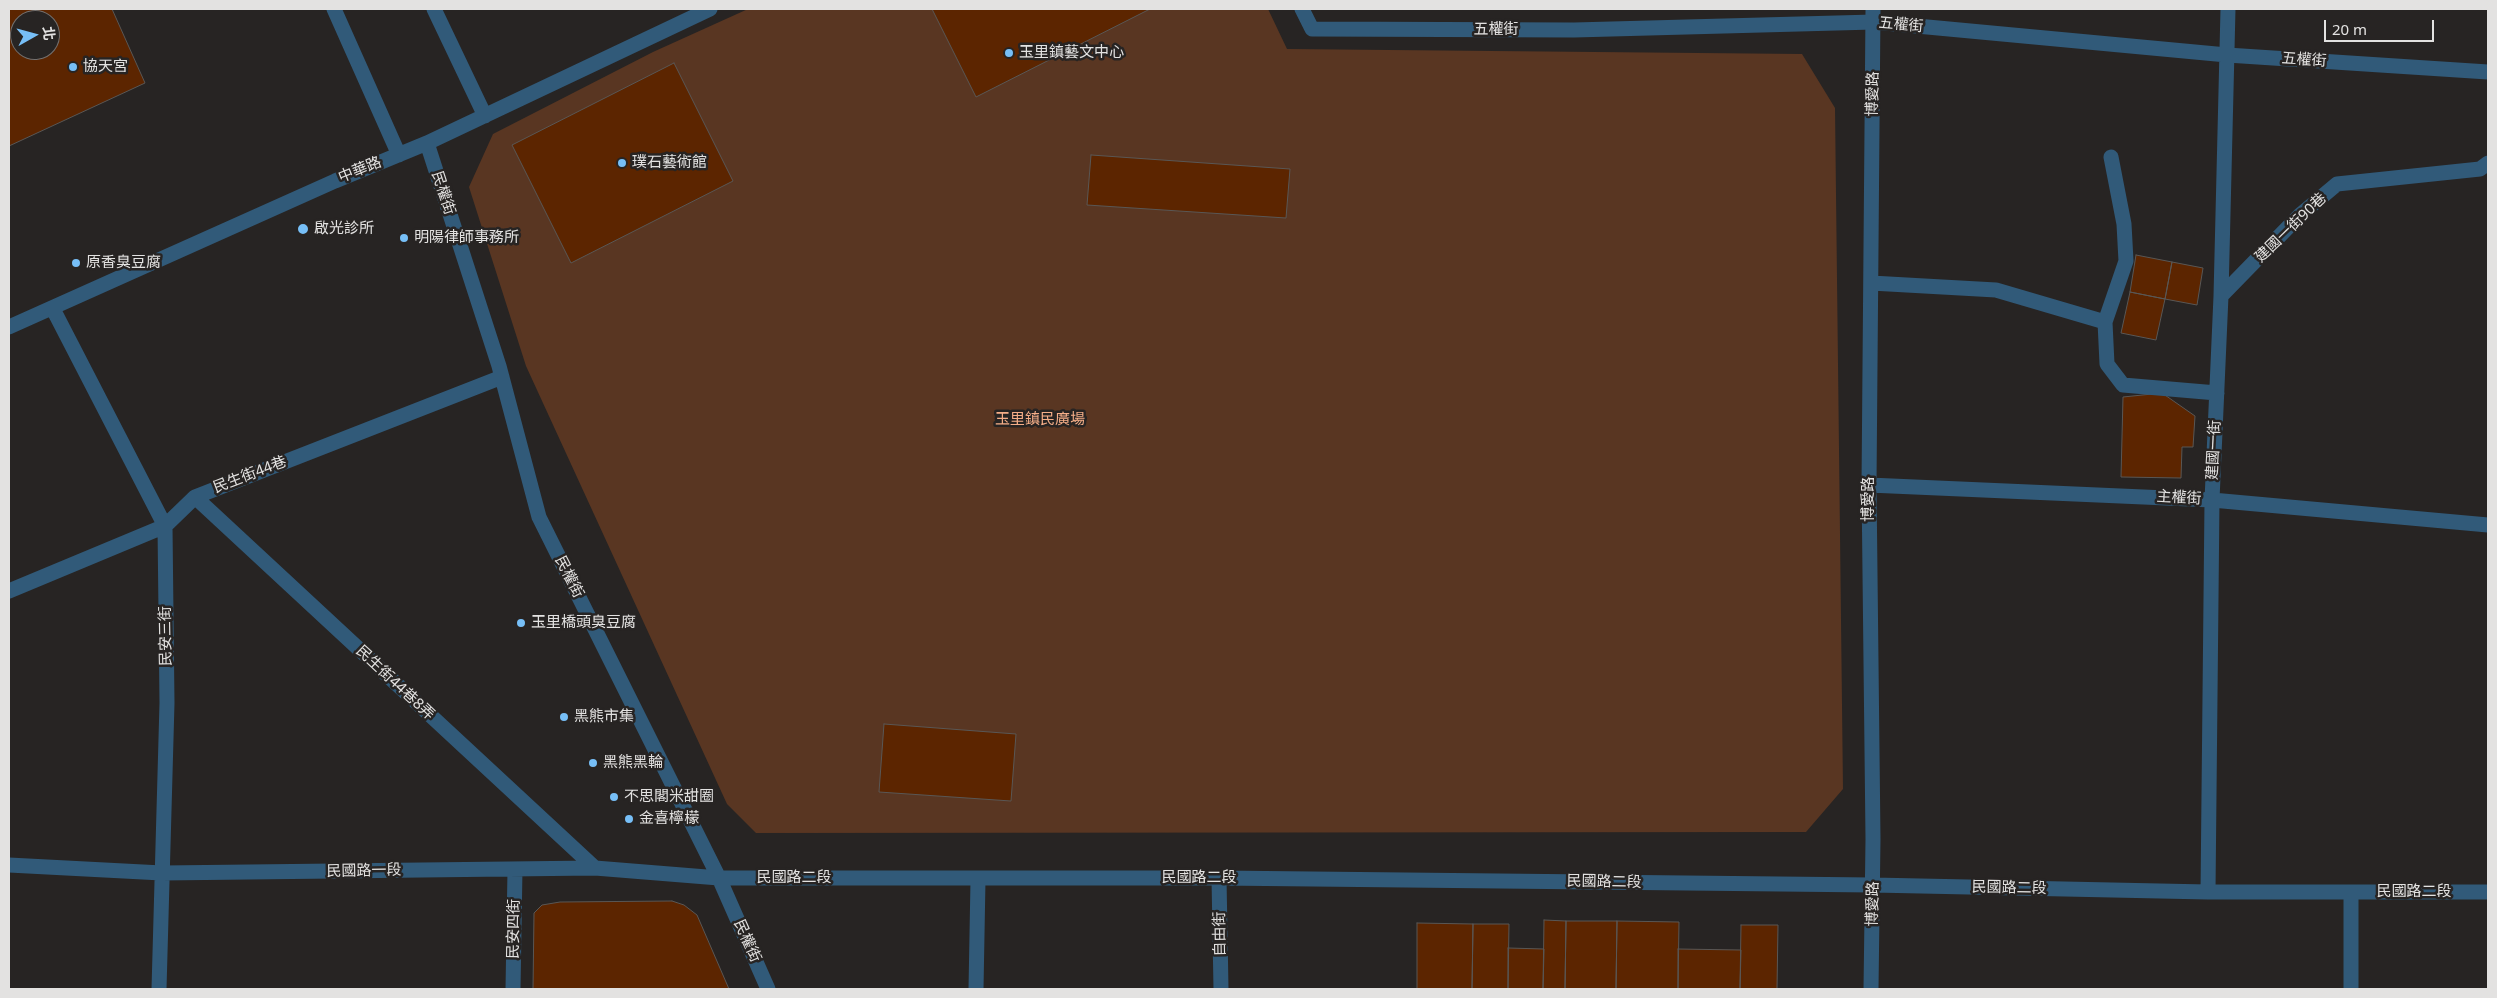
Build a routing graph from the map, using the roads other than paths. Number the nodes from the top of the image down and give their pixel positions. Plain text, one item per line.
1 (334, 9) edge
2 (434, 9) edge
3 (710, 9) edge
4 (1302, 9) edge
5 (1885, 9) edge
6 (2228, 9) edge
7 (1874, 15) edge
8 (2227, 55) junction
9 (2488, 72) edge
10 (485, 116) junction
11 (427, 143) junction
12 (399, 155) junction
13 (2111, 157) dead end
14 (2488, 163) edge
15 (1871, 283) junction
16 (2221, 296) junction
17 (53, 309) junction
18 (2105, 322) junction
19 (9, 327) edge
20 (502, 377) junction
21 (2217, 393) junction
22 (1869, 485) junction
23 (195, 497) junction
24 (2212, 500) junction
25 (2488, 525) edge
26 (164, 526) junction
27 (9, 591) edge
28 (9, 865) edge
29 (596, 868) junction
30 (515, 869) junction
31 (162, 873) junction
32 (719, 878) junction
33 (1219, 878) junction
34 (978, 880) junction
35 (1873, 885) junction
36 (2208, 892) junction
37 (2351, 892) junction
38 (2488, 892) edge
39 (159, 989) edge
40 (513, 989) edge
41 (768, 989) edge
42 (976, 989) edge
43 (1221, 989) edge
44 (1871, 989) edge
45 (2351, 989) edge

1 - 12 street
2 - 10 street
3 - 10 street, 中華路
4 - 7 street, 五權街
5 - 7 street
6 - 8 street, 建國一街
7 - 8 street, 五權街
7 - 15 street, 博愛路
8 - 9 street, 五權街
8 - 16 street, 建國一街
10 - 11 street, 中華路
11 - 12 street, 中華路
11 - 20 street, 民權街
12 - 17 street, 中華路
13 - 18 street
14 - 16 street, 建國一街90巷
15 - 18 street
15 - 22 street, 博愛路
16 - 21 street, 建國一街
17 - 19 street, 中華路
17 - 26 street, 民安三街
18 - 21 street
20 - 23 street, 民生街44巷
20 - 32 street, 民權街
21 - 24 street, 建國一街
22 - 24 street, 主權街
22 - 35 street, 博愛路
23 - 26 street, 民生街44巷
23 - 29 street, 民生街44巷8弄
24 - 25 street, 主權街
24 - 36 street, 建國一街
26 - 27 street, 民生街44巷
26 - 31 street, 民安三街
28 - 31 street, 民國路一段
29 - 30 street, 民國路一段
29 - 32 street, 民國路一段
30 - 31 street, 民國路一段
30 - 40 street, 民安四街
31 - 39 street, 民安三街
32 - 34 street, 民國路二段
32 - 41 street, 民權街
33 - 34 street, 民國路二段
33 - 35 street, 民國路二段
33 - 43 street, 自由街
34 - 42 street
35 - 36 street, 民國路二段
35 - 44 street, 博愛路
36 - 37 street, 民國路二段
37 - 38 street, 民國路二段
37 - 45 street

